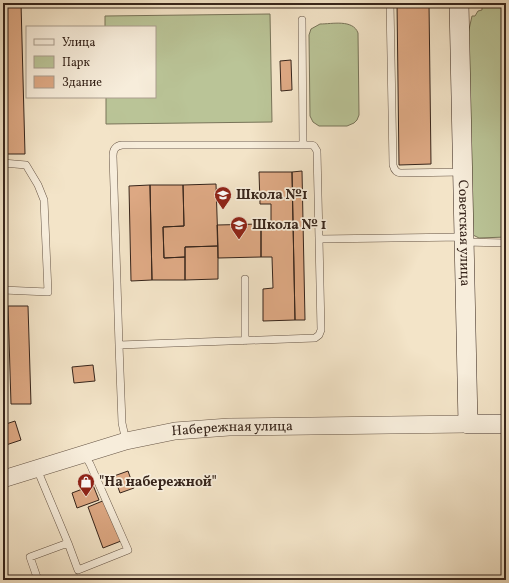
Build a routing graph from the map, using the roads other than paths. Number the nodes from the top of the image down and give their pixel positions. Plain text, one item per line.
1 (390, 3) edge
2 (459, 3) edge
3 (302, 20) dead end
4 (303, 144) junction
5 (3, 163) edge
6 (462, 172) junction
7 (319, 239) junction
8 (464, 239) junction
9 (506, 243) edge
10 (245, 279) dead end
11 (3, 290) edge
12 (245, 341) junction
13 (119, 345) junction
14 (468, 424) junction
15 (506, 424) edge
16 (126, 441) junction
17 (84, 454) junction
18 (37, 468) junction
19 (3, 479) edge
20 (68, 542) junction
21 (38, 580) edge

1 - 6 lane
2 - 6 main road, Советская улица
3 - 4 lane
4 - 7 lane
4 - 13 lane
5 - 11 lane
6 - 8 main road, Советская улица
7 - 8 lane
7 - 12 lane
8 - 9 lane
8 - 14 main road, Советская улица
10 - 12 lane
12 - 13 lane
13 - 16 lane
14 - 15 main road
14 - 16 street, Набережная улица
16 - 17 street, Набережная улица
17 - 18 street, Набережная улица
17 - 20 lane
18 - 19 street, Набережная улица
18 - 20 lane
20 - 21 lane

